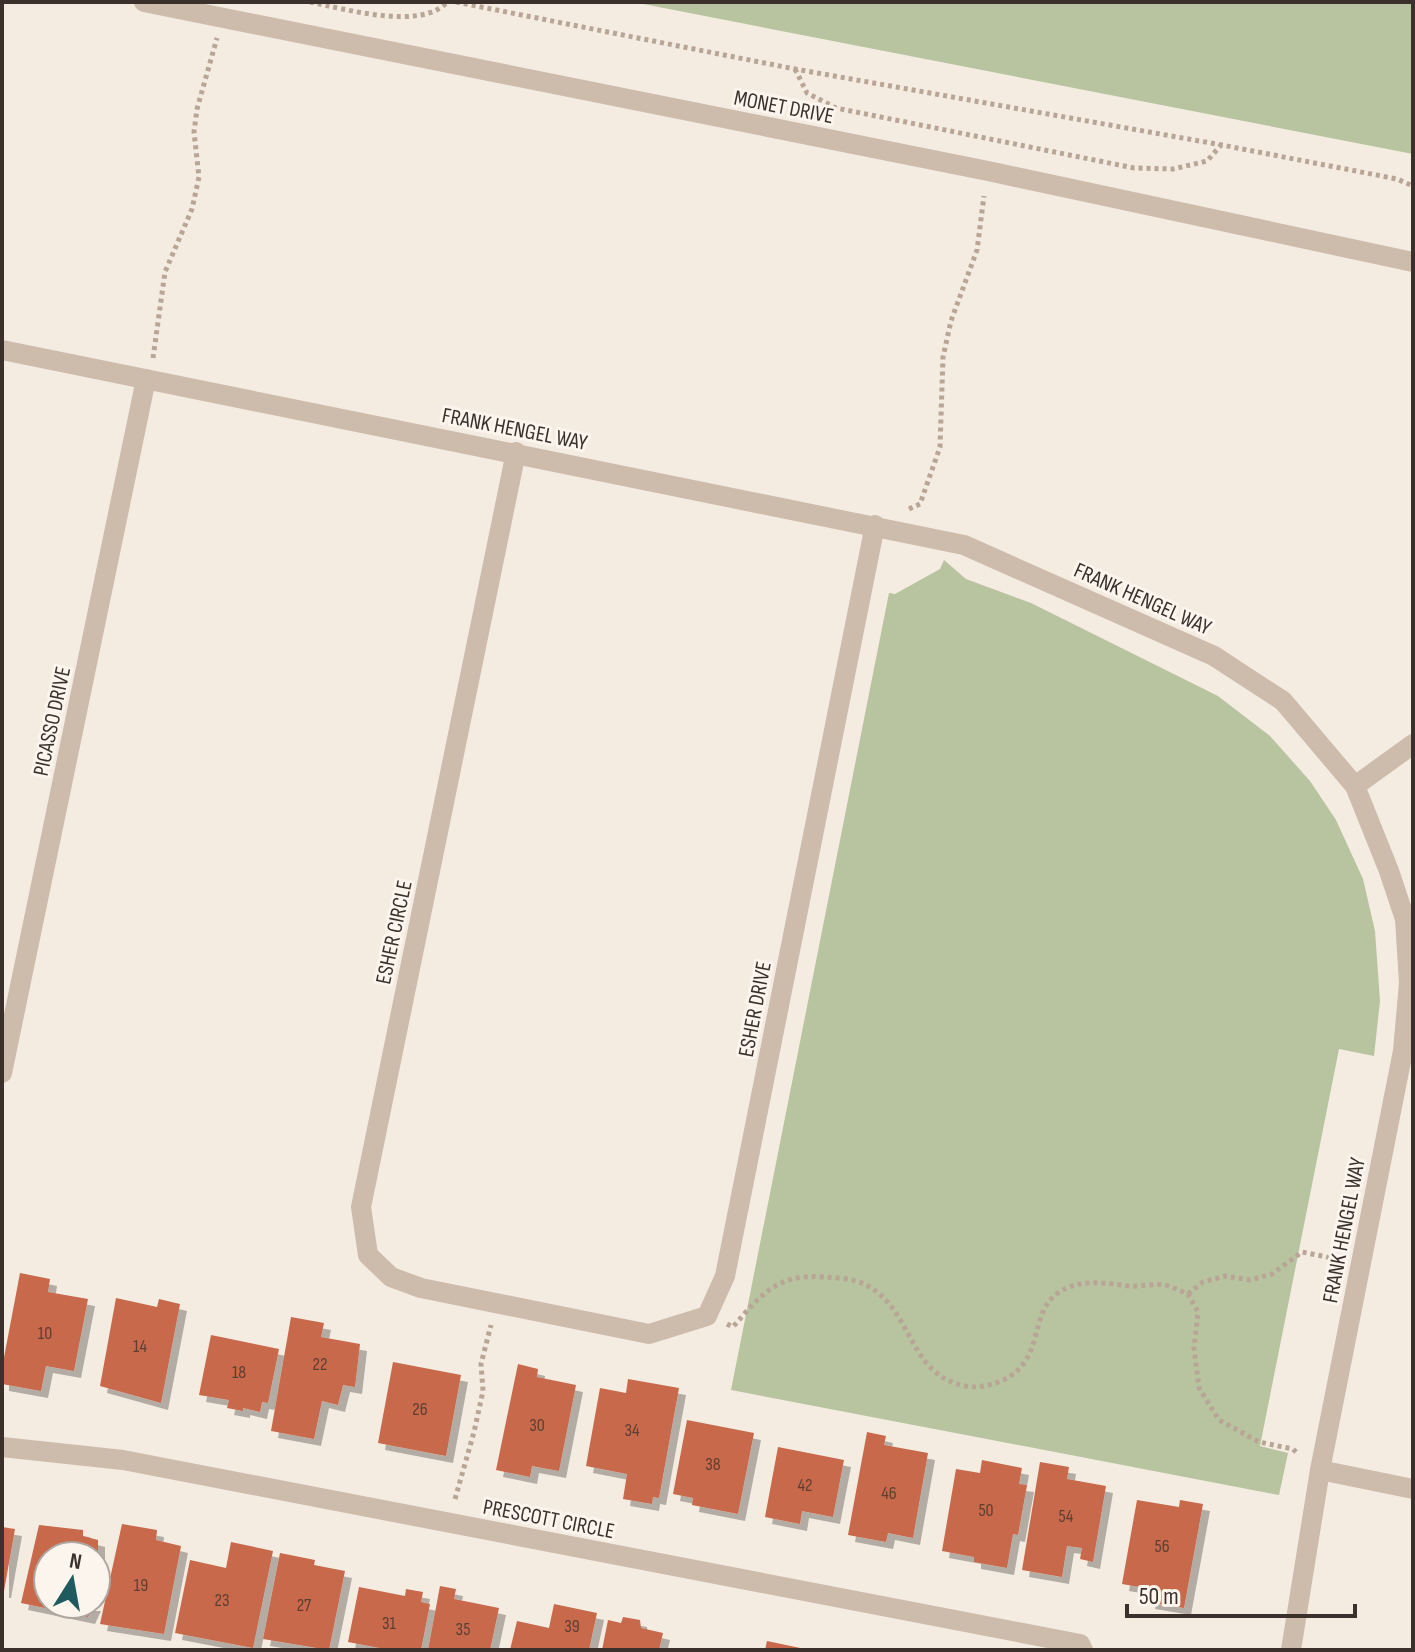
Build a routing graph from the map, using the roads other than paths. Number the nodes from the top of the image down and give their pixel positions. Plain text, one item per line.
1 (144, 2) edge
2 (1413, 262) edge
3 (2, 350) edge
4 (146, 379) junction
5 (516, 452) junction
6 (875, 525) junction
7 (1413, 744) edge
8 (1355, 786) junction
9 (3, 1066) edge
10 (526, 1310) joint
11 (2, 1447) edge
12 (1320, 1470) junction
13 (1413, 1489) edge
14 (1083, 1650) edge
15 (1291, 1650) edge

1 - 2 street, MONET DRIVE
3 - 4 street, FRANK HENGEL WAY
4 - 5 street, FRANK HENGEL WAY
4 - 9 street, PICASSO DRIVE
5 - 6 street, FRANK HENGEL WAY
5 - 10 street, ESHER CIRCLE
6 - 8 street, FRANK HENGEL WAY
6 - 10 street, ESHER DRIVE
7 - 8 street
8 - 12 street, FRANK HENGEL WAY
11 - 14 street, PRESCOTT CIRCLE
12 - 13 street
12 - 15 street, FRANK HENGEL WAY

